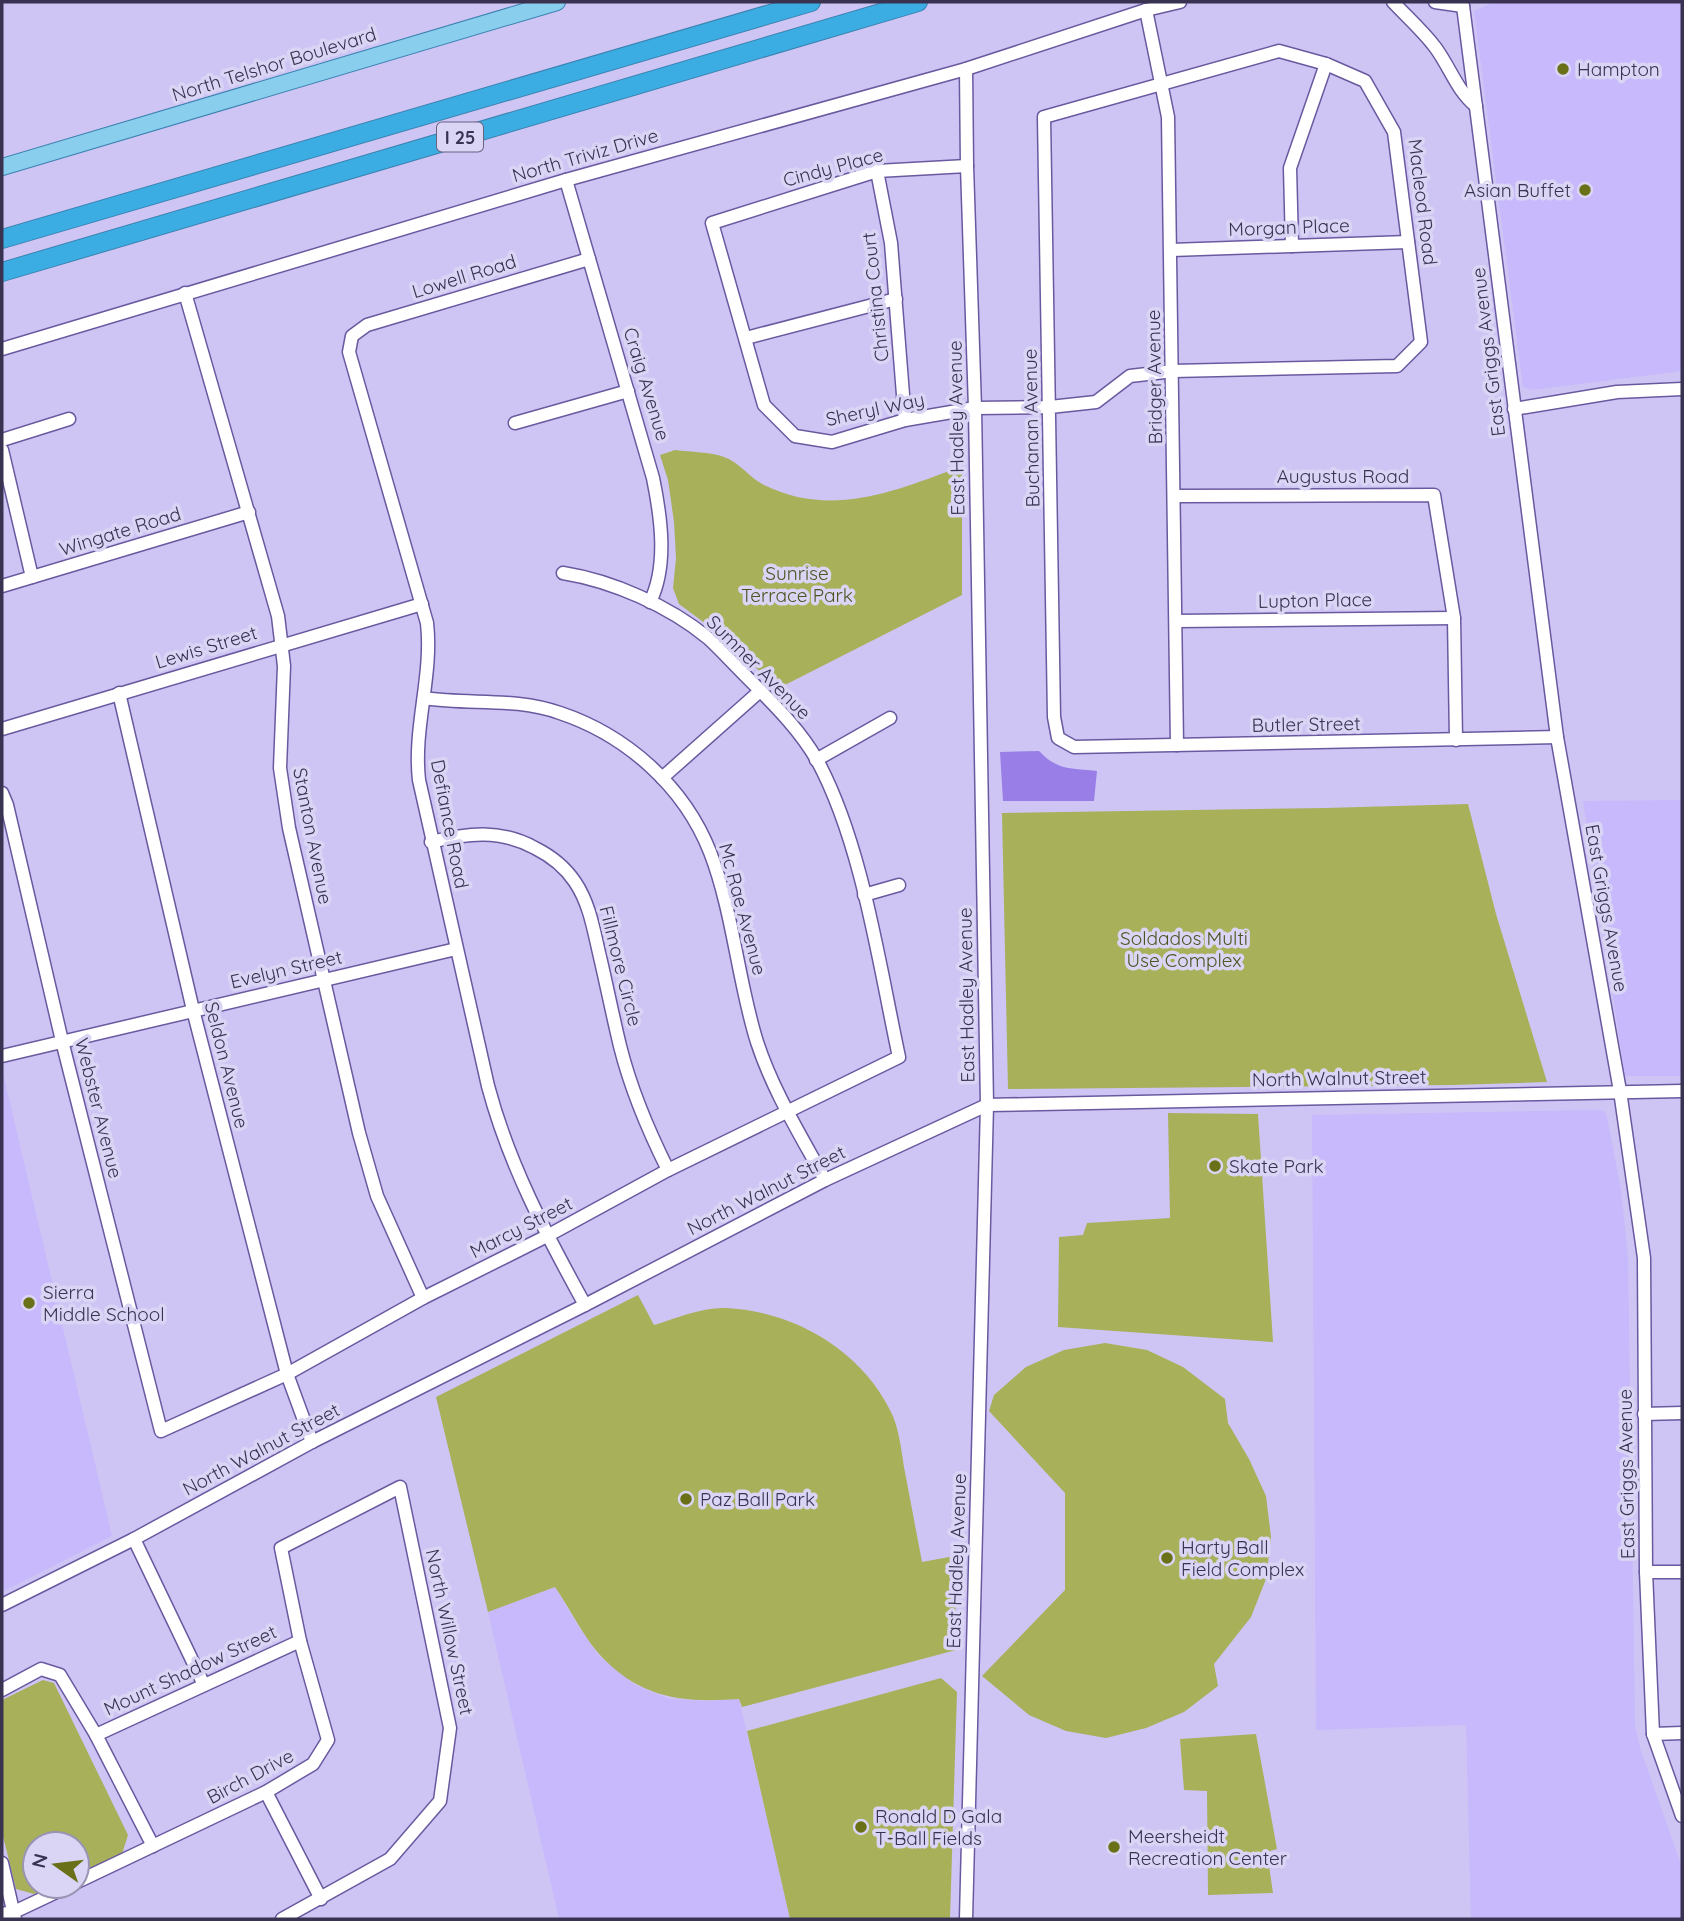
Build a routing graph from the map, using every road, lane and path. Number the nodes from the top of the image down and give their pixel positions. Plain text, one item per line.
1 (557, 2) edge
2 (811, 2) edge
3 (918, 2) edge
4 (1180, 2) edge
5 (1393, 2) edge
6 (1434, 2) edge
7 (1468, 4) edge
8 (1146, 10) junction
9 (1325, 64) junction
10 (966, 69) junction
11 (1162, 84) junction
12 (1476, 106) junction
13 (1044, 117) joint
14 (967, 166) junction
15 (2, 167) edge
16 (877, 170) junction
17 (566, 180) junction
18 (712, 223) joint
19 (2, 239) edge
20 (1408, 242) junction
21 (1292, 246) junction
22 (1171, 250) junction
23 (589, 259) junction
24 (2, 272) edge
25 (185, 293) junction
26 (896, 299) junction
27 (347, 334) joint
28 (746, 338) junction
29 (2, 349) edge
30 (1398, 366) joint
31 (1173, 371) junction
32 (1682, 389) edge
33 (628, 390) junction
34 (1051, 407) junction
35 (975, 408) junction
36 (1514, 409) junction
37 (69, 419) dead end
38 (905, 421) junction
39 (515, 423) dead end
40 (2, 440) edge
41 (2, 450) edge
42 (1175, 496) junction
43 (249, 512) junction
44 (563, 573) dead end
45 (32, 578) junction
46 (2, 586) edge
47 (650, 602) junction
48 (422, 604) junction
49 (1454, 618) junction
50 (1177, 621) junction
51 (282, 645) junction
52 (760, 691) junction
53 (120, 693) junction
54 (424, 698) junction
55 (890, 718) dead end
56 (2, 729) edge
57 (1557, 737) junction
58 (1058, 738) joint
59 (1456, 740) junction
60 (1177, 745) junction
61 (817, 760) junction
62 (662, 778) junction
63 (2, 793) edge
64 (431, 842) junction
65 (899, 885) dead end
66 (864, 895) junction
67 (456, 949) junction
68 (324, 980) junction
69 (193, 1010) junction
70 (62, 1041) junction
71 (2, 1056) edge
72 (899, 1057) joint
73 (1620, 1091) junction
74 (1682, 1091) edge
75 (987, 1105) junction
76 (788, 1111) junction
77 (668, 1170) junction
78 (825, 1180) junction
79 (547, 1236) junction
80 (423, 1298) junction
81 (585, 1305) junction
82 (287, 1374) junction
83 (1682, 1413) edge
84 (1644, 1414) junction
85 (161, 1432) joint
86 (312, 1442) junction
87 (134, 1539) junction
88 (281, 1548) joint
89 (1646, 1572) junction
90 (1682, 1572) edge
91 (2, 1605) edge
92 (300, 1641) junction
93 (204, 1685) junction
94 (2, 1690) edge
95 (1682, 1733) edge
96 (1653, 1734) junction
97 (96, 1735) junction
98 (266, 1792) junction
99 (1682, 1815) edge
100 (153, 1846) junction
101 (2, 1863) edge
102 (91, 1875) edge
103 (321, 1899) junction
104 (41, 1900) edge
105 (10, 1915) edge
106 (282, 1919) edge
107 (966, 1919) edge

1 - 15 main road, North Telshor Boulevard
2 - 19 highway, I 25
3 - 24 highway, I 25
4 - 8 street, North Triviz Drive
5 - 12 street
6 - 7 street
7 - 12 street, East Griggs Avenue
8 - 10 street, North Triviz Drive
8 - 11 street, Bridger Avenue
9 - 11 street, Macleod Road
9 - 20 street, Macleod Road
9 - 21 street
10 - 14 street, East Hadley Avenue
10 - 17 street, North Triviz Drive
11 - 13 street, Macleod Road
11 - 22 street, Bridger Avenue
12 - 36 street, East Griggs Avenue
13 - 34 street, Buchanan Avenue
14 - 16 street, Cindy Place
14 - 35 street, East Hadley Avenue
16 - 18 street, Cindy Place
16 - 26 street, Christina Court
17 - 23 street, Craig Avenue
17 - 25 street, North Triviz Drive
18 - 28 street, Sheryl Way
20 - 21 street, Morgan Place
20 - 30 street, Macleod Road
21 - 22 street, Morgan Place
22 - 31 street, Bridger Avenue
23 - 27 street, Lowell Road
23 - 33 street, Craig Avenue
25 - 29 street, North Triviz Drive
25 - 43 street, Stanton Avenue
26 - 28 street
26 - 38 street, Christina Court
27 - 48 street, Defiance Road
28 - 38 street, Sheryl Way
30 - 31 street, Sheryl Way
31 - 34 street, Sheryl Way
31 - 42 street, Bridger Avenue
32 - 36 street
33 - 39 street
33 - 47 street, Craig Avenue
34 - 35 street, Sheryl Way
34 - 58 street, Buchanan Avenue
35 - 38 street, Sheryl Way
35 - 75 street, East Hadley Avenue
36 - 57 street, East Griggs Avenue
37 - 40 street
41 - 45 street
42 - 49 street, Augustus Road
42 - 50 street, Bridger Avenue
43 - 45 street, Wingate Road
43 - 51 street, Stanton Avenue
44 - 47 street, Sumner Avenue
45 - 46 street, Wingate Road
47 - 52 street, Sumner Avenue
48 - 51 street, Lewis Street
48 - 54 street, Defiance Road
49 - 50 street, Lupton Place
49 - 59 street, Augustus Road
50 - 60 street, Bridger Avenue
51 - 53 street, Lewis Street
51 - 68 street, Stanton Avenue
52 - 61 street, Sumner Avenue
52 - 62 street
53 - 56 street, Lewis Street
53 - 69 street, Seldon Avenue
54 - 62 street, Mc Rae Avenue
54 - 64 street, Defiance Road
55 - 61 street
57 - 59 street, Butler Street
57 - 73 street, East Griggs Avenue
58 - 60 street, Butler Street
59 - 60 street, Butler Street
61 - 66 street, Sumner Avenue
62 - 76 street, Mc Rae Avenue
63 - 70 street, Webster Avenue
64 - 67 street, Defiance Road
64 - 77 street, Fillmore Circle
65 - 66 street
66 - 72 street, Sumner Avenue
67 - 68 street, Evelyn Street
67 - 79 street, Defiance Road
68 - 69 street, Evelyn Street
68 - 80 street, Stanton Avenue
69 - 70 street, Evelyn Street
69 - 82 street, Seldon Avenue
70 - 71 street, Evelyn Street
70 - 85 street, Webster Avenue
72 - 76 street, Marcy Street
73 - 74 street, North Walnut Street
73 - 75 street, North Walnut Street
73 - 84 street, East Griggs Avenue
75 - 78 street, North Walnut Street
75 - 107 street, East Hadley Avenue
76 - 77 street, Marcy Street
76 - 78 street, Mc Rae Avenue
77 - 79 street, Marcy Street
78 - 81 street, North Walnut Street
79 - 80 street, Marcy Street
79 - 81 street, Defiance Road
80 - 82 street, Marcy Street
81 - 86 street, North Walnut Street
82 - 85 street, Marcy Street
82 - 86 street, Seldon Avenue
83 - 84 street
84 - 89 street, East Griggs Avenue
86 - 87 street, North Walnut Street
87 - 91 street, North Walnut Street
87 - 93 street
88 - 92 street, Birch Drive
88 - 103 street, North Willow Street
89 - 90 street
89 - 96 street, East Griggs Avenue
92 - 93 street, Mount Shadow Street
92 - 98 street, Birch Drive
93 - 97 street, Mount Shadow Street
94 - 97 street
95 - 96 street
96 - 99 street, East Griggs Avenue
97 - 100 street
98 - 100 street, Birch Drive
98 - 103 street
100 - 102 street, Birch Drive
101 - 105 street
103 - 106 street, North Willow Street
104 - 105 street

